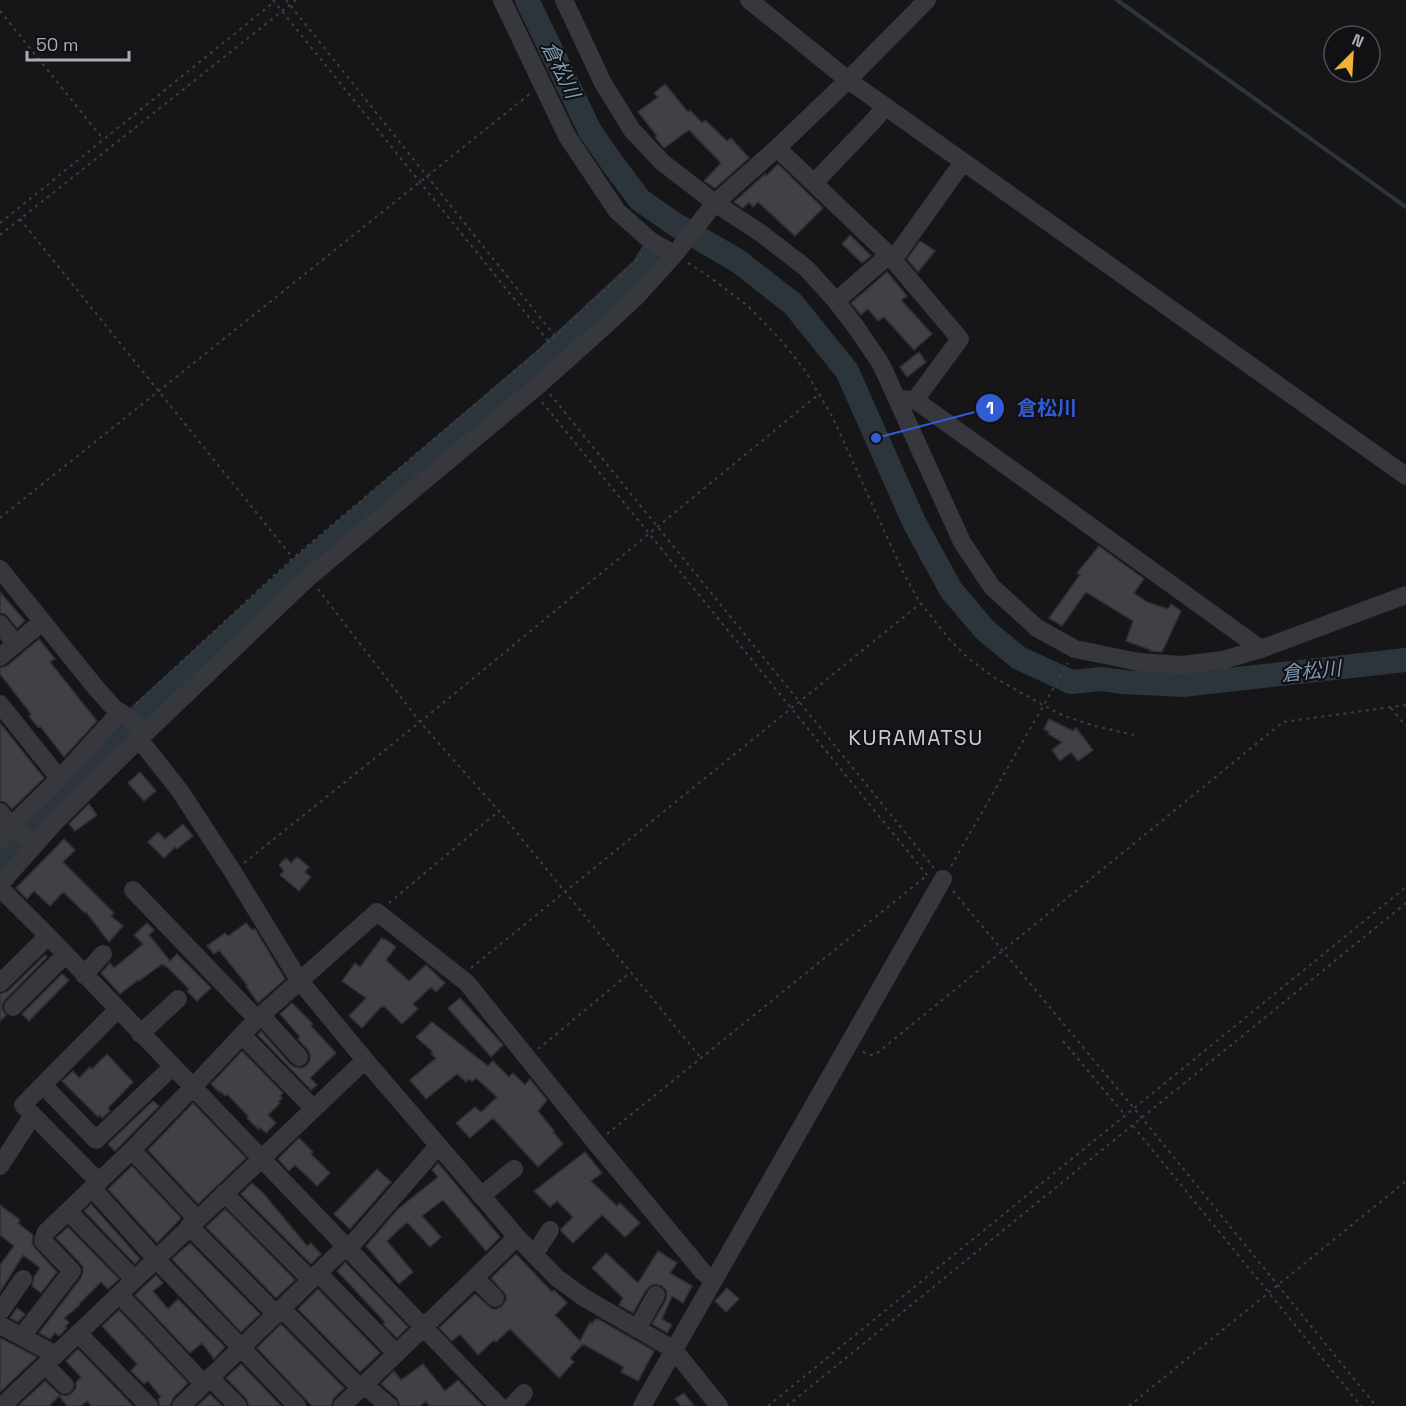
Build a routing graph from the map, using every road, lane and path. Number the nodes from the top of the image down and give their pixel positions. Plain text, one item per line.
1 (286, 0) edge
2 (296, 0) edge
3 (502, 0) edge
4 (564, 0) edge
5 (749, 0) edge
6 (927, 0) edge
7 (273, 1) edge
8 (290, 5) junction
9 (0, 11) edge
10 (282, 11) junction
11 (848, 80) junction
12 (542, 84) junction
13 (885, 106) junction
14 (104, 139) junction
15 (777, 148) junction
16 (963, 162) junction
17 (427, 176) junction
18 (419, 182) junction
19 (814, 183) junction
20 (715, 204) junction
21 (20, 219) junction
22 (0, 223) edge
23 (0, 235) edge
24 (651, 241) junction
25 (674, 254) junction
26 (891, 257) junction
27 (836, 301) junction
28 (555, 336) junction
29 (549, 342) junction
30 (537, 386) junction
31 (158, 390) junction
32 (819, 394) junction
33 (897, 399) junction
34 (915, 400) junction
35 (1406, 476) edge
36 (0, 518) edge
37 (657, 527) junction
38 (649, 533) junction
39 (293, 558) junction
40 (0, 568) edge
41 (309, 577) junction
42 (1406, 595) edge
43 (921, 603) junction
44 (42, 622) junction
45 (0, 624) edge
46 (16, 644) junction
47 (1261, 649) junction
48 (0, 657) edge
49 (1070, 659) dead end
50 (799, 702) junction
51 (0, 704) edge
52 (1044, 705) junction
53 (1406, 705) edge
54 (1390, 707) junction
55 (791, 708) junction
56 (420, 722) junction
57 (133, 725) junction
58 (1406, 726) edge
59 (1134, 735) dead end
60 (60, 778) junction
61 (499, 811) junction
62 (15, 833) edge
63 (233, 872) junction
64 (943, 879) junction
65 (0, 886) edge
66 (1406, 886) edge
67 (133, 890) dead end
68 (565, 892) junction
69 (1406, 903) edge
70 (377, 912) junction
71 (48, 936) junction
72 (1003, 951) junction
73 (103, 954) dead end
74 (65, 955) junction
75 (631, 972) junction
76 (84, 975) junction
77 (460, 978) junction
78 (299, 980) junction
79 (0, 983) edge
80 (178, 999) dead end
81 (13, 1007) dead end
82 (117, 1010) junction
83 (259, 1017) junction
84 (140, 1034) junction
85 (242, 1035) junction
86 (1063, 1041) dead end
87 (849, 1044) junction
88 (299, 1057) dead end
89 (528, 1058) junction
90 (701, 1058) junction
91 (365, 1060) junction
92 (172, 1067) junction
93 (43, 1085) junction
94 (192, 1088) junction
95 (313, 1108) junction
96 (1134, 1108) junction
97 (33, 1115) junction
98 (1125, 1115) junction
99 (1142, 1118) junction
100 (1133, 1126) junction
101 (596, 1143) junction
102 (438, 1146) junction
103 (132, 1150) junction
104 (261, 1158) junction
105 (0, 1166) edge
106 (514, 1168) dead end
107 (1406, 1181) edge
108 (95, 1185) junction
109 (224, 1193) junction
110 (481, 1196) junction
111 (68, 1211) junction
112 (193, 1223) junction
113 (550, 1230) dead end
114 (517, 1237) junction
115 (347, 1248) junction
116 (534, 1255) junction
117 (156, 1258) junction
118 (315, 1276) junction
119 (475, 1278) junction
120 (23, 1279) dead end
121 (134, 1280) junction
122 (713, 1280) junction
123 (1278, 1285) junction
124 (1268, 1293) junction
125 (118, 1294) junction
126 (656, 1295) dead end
127 (495, 1298) dead end
128 (279, 1311) junction
129 (0, 1312) edge
130 (0, 1325) edge
131 (423, 1327) junction
132 (637, 1329) junction
133 (78, 1333) junction
134 (21, 1336) junction
135 (241, 1348) junction
136 (674, 1350) junction
137 (396, 1353) junction
138 (50, 1360) junction
139 (207, 1381) junction
140 (65, 1385) dead end
141 (362, 1387) junction
142 (650, 1402) edge
143 (506, 1403) edge
144 (2, 1406) edge
145 (149, 1406) edge
146 (181, 1406) edge
147 (238, 1406) edge
148 (297, 1406) edge
149 (342, 1406) edge
150 (389, 1406) edge
151 (719, 1406) edge
152 (768, 1406) edge
153 (787, 1406) edge
154 (1129, 1406) edge
155 (1361, 1406) edge
156 (1376, 1406) edge

1 - 8 path
2 - 8 path
3 - 12 street
4 - 20 street
5 - 11 street
6 - 11 street
7 - 10 path
7 - 14 path
8 - 10 path
8 - 17 path
9 - 14 path
10 - 18 path
10 - 21 path
11 - 13 street
11 - 15 street
12 - 17 path
12 - 24 street
13 - 16 street
13 - 19 street
14 - 22 path
15 - 19 street
15 - 20 street
16 - 26 street
16 - 35 street
17 - 18 path
17 - 28 path
18 - 29 path
18 - 31 path
19 - 26 street
20 - 25 street
20 - 27 street
21 - 23 path
21 - 31 path
24 - 25 street
24 - 28 path
25 - 30 street
25 - 32 path
26 - 27 street
26 - 34 street
27 - 33 street
28 - 29 path
29 - 39 path
30 - 37 path
30 - 38 path
30 - 41 street
31 - 36 path
31 - 39 path
32 - 37 path
32 - 43 path
33 - 34 street
33 - 47 street
34 - 47 street
37 - 38 path
37 - 50 path
38 - 55 path
38 - 56 path
39 - 57 path
40 - 44 street
41 - 56 path
41 - 57 street
42 - 47 street
43 - 50 path
43 - 52 path
44 - 46 street
44 - 57 street
45 - 46 street
46 - 48 street
49 - 52 path
50 - 55 path
50 - 64 path
51 - 60 street
52 - 59 path
52 - 64 path
53 - 54 path
54 - 58 path
54 - 72 path
55 - 68 path
55 - 90 path
56 - 61 path
56 - 63 path
57 - 60 street
57 - 62 street
57 - 63 street
60 - 62 street
61 - 68 path
61 - 70 path
62 - 65 street
63 - 78 street
64 - 72 path
64 - 87 street
65 - 71 street
66 - 96 path
67 - 83 street
68 - 75 path
68 - 77 path
69 - 99 path
70 - 77 street
70 - 78 street
71 - 74 street
71 - 79 street
72 - 87 path
72 - 96 path
73 - 76 street
74 - 76 street
74 - 81 street
75 - 89 path
75 - 90 path
76 - 82 street
77 - 89 street
78 - 83 street
78 - 91 street
80 - 84 street
82 - 84 street
82 - 93 street
83 - 85 street
83 - 88 street
84 - 92 street
85 - 94 street
85 - 95 street
86 - 98 path
87 - 122 street
89 - 101 street
90 - 101 path
91 - 95 street
91 - 102 street
92 - 93 street
92 - 94 street
93 - 97 street
94 - 103 street
94 - 104 street
95 - 104 street
96 - 98 path
96 - 99 path
97 - 105 street
97 - 108 street
98 - 152 path
99 - 100 path
99 - 123 path
100 - 124 path
100 - 153 path
101 - 122 street
102 - 110 street
102 - 115 street
103 - 108 street
103 - 112 street
104 - 109 street
104 - 115 street
106 - 110 street
107 - 123 path
108 - 111 street
108 - 117 street
109 - 112 street
109 - 118 street
110 - 114 street
111 - 121 street
111 - 134 street
112 - 117 street
112 - 128 street
113 - 116 street
114 - 116 street
114 - 119 street
115 - 118 street
115 - 131 street
116 - 132 street
117 - 121 street
117 - 135 street
118 - 128 street
118 - 137 street
119 - 127 street
119 - 131 street
120 - 129 street
121 - 125 street
122 - 136 street
123 - 124 path
123 - 156 path
124 - 154 path
124 - 155 path
125 - 133 street
125 - 139 street
126 - 132 street
128 - 135 street
128 - 141 street
130 - 134 street
131 - 137 street
131 - 143 street
132 - 136 street
133 - 138 street
133 - 145 street
134 - 138 street
135 - 139 street
135 - 148 street
136 - 142 street
136 - 151 street
137 - 141 street
138 - 140 street
138 - 144 street
139 - 146 street
139 - 147 street
141 - 149 street
141 - 150 street

